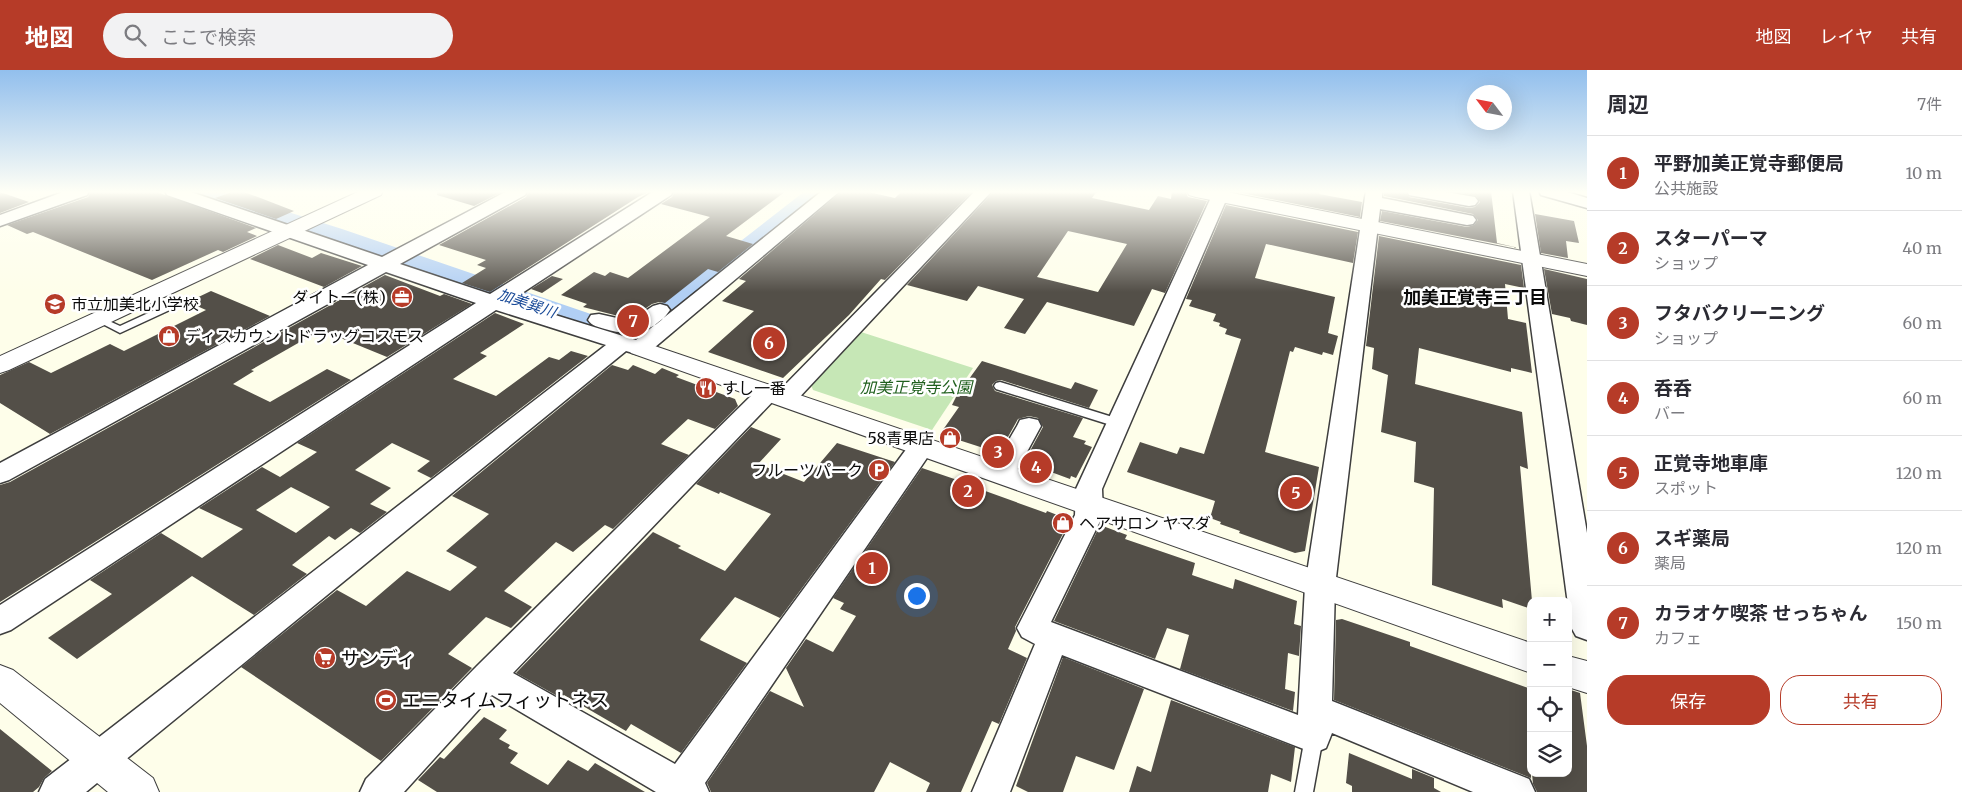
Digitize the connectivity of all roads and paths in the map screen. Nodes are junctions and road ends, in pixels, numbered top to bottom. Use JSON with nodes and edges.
{"nodes":[{"id":1,"x":288,"y":225,"type":"edge"},
{"id":2,"x":301,"y":225,"type":"edge"},
{"id":3,"x":457,"y":225,"type":"edge"},
{"id":4,"x":613,"y":225,"type":"edge"},
{"id":5,"x":782,"y":225,"type":"edge"},
{"id":6,"x":950,"y":225,"type":"edge"},
{"id":7,"x":1207,"y":225,"type":"edge"},
{"id":8,"x":1363,"y":225,"type":"edge"},
{"id":9,"x":1527,"y":225,"type":"edge"},
{"id":10,"x":1369,"y":226,"type":"junction"},
{"id":11,"x":296,"y":227,"type":"junction"},
{"id":12,"x":1532,"y":258,"type":"junction"},
{"id":13,"x":392,"y":260,"type":"junction"},
{"id":14,"x":1587,"y":270,"type":"edge"},
{"id":15,"x":503,"y":295,"type":"junction"},
{"id":16,"x":660,"y":310,"type":"dead end"},
{"id":17,"x":616,"y":337,"type":"junction"},
{"id":18,"x":0,"y":365,"type":"edge"},
{"id":19,"x":1000,"y":386,"type":"dead end"},
{"id":20,"x":777,"y":394,"type":"junction"},
{"id":21,"x":1118,"y":423,"type":"junction"},
{"id":22,"x":1029,"y":426,"type":"dead end"},
{"id":23,"x":922,"y":446,"type":"junction"},
{"id":24,"x":0,"y":474,"type":"edge"},
{"id":25,"x":1002,"y":474,"type":"junction"},
{"id":26,"x":1087,"y":504,"type":"junction"},
{"id":27,"x":1320,"y":586,"type":"junction"},
{"id":28,"x":0,"y":621,"type":"edge"},
{"id":29,"x":1587,"y":627,"type":"edge"},
{"id":30,"x":1053,"y":638,"type":"junction"},
{"id":31,"x":1527,"y":657,"type":"edge"},
{"id":32,"x":1572,"y":672,"type":"edge"},
{"id":33,"x":489,"y":676,"type":"junction"},
{"id":34,"x":1587,"y":677,"type":"edge"},
{"id":35,"x":0,"y":681,"type":"edge"},
{"id":36,"x":1314,"y":724,"type":"junction"},
{"id":37,"x":98,"y":760,"type":"junction"},
{"id":38,"x":682,"y":790,"type":"edge"},
{"id":39,"x":58,"y":792,"type":"edge"},
{"id":40,"x":139,"y":792,"type":"edge"},
{"id":41,"x":379,"y":792,"type":"edge"},
{"id":42,"x":991,"y":792,"type":"edge"},
{"id":43,"x":1304,"y":792,"type":"edge"},
{"id":44,"x":1516,"y":792,"type":"edge"}],
"edges":[{"from":1,"to":11,"type":"street"},
{"from":2,"to":11,"type":"street"},
{"from":3,"to":13,"type":"street"},
{"from":4,"to":15,"type":"street"},
{"from":5,"to":17,"type":"street"},
{"from":6,"to":20,"type":"street"},
{"from":7,"to":21,"type":"street"},
{"from":8,"to":10,"type":"street"},
{"from":9,"to":12,"type":"street"},
{"from":10,"to":12,"type":"street"},
{"from":10,"to":27,"type":"street"},
{"from":11,"to":13,"type":"street"},
{"from":11,"to":18,"type":"street"},
{"from":12,"to":14,"type":"street"},
{"from":12,"to":29,"type":"street"},
{"from":13,"to":15,"type":"street"},
{"from":13,"to":24,"type":"street"},
{"from":15,"to":17,"type":"street"},
{"from":15,"to":28,"type":"street"},
{"from":16,"to":17,"type":"street"},
{"from":17,"to":20,"type":"street"},
{"from":17,"to":37,"type":"street"},
{"from":19,"to":21,"type":"lane"},
{"from":20,"to":23,"type":"street"},
{"from":20,"to":33,"type":"street"},
{"from":21,"to":26,"type":"street"},
{"from":22,"to":25,"type":"street"},
{"from":23,"to":25,"type":"street"},
{"from":23,"to":38,"type":"street"},
{"from":25,"to":26,"type":"street"},
{"from":26,"to":27,"type":"street"},
{"from":26,"to":30,"type":"street"},
{"from":27,"to":31,"type":"street"},
{"from":27,"to":36,"type":"street"},
{"from":30,"to":36,"type":"street"},
{"from":30,"to":42,"type":"street"},
{"from":32,"to":34,"type":"street"},
{"from":33,"to":38,"type":"street"},
{"from":33,"to":41,"type":"street"},
{"from":35,"to":37,"type":"street"},
{"from":36,"to":43,"type":"lane"},
{"from":36,"to":44,"type":"street"},
{"from":37,"to":39,"type":"street"},
{"from":37,"to":40,"type":"street"}]}
